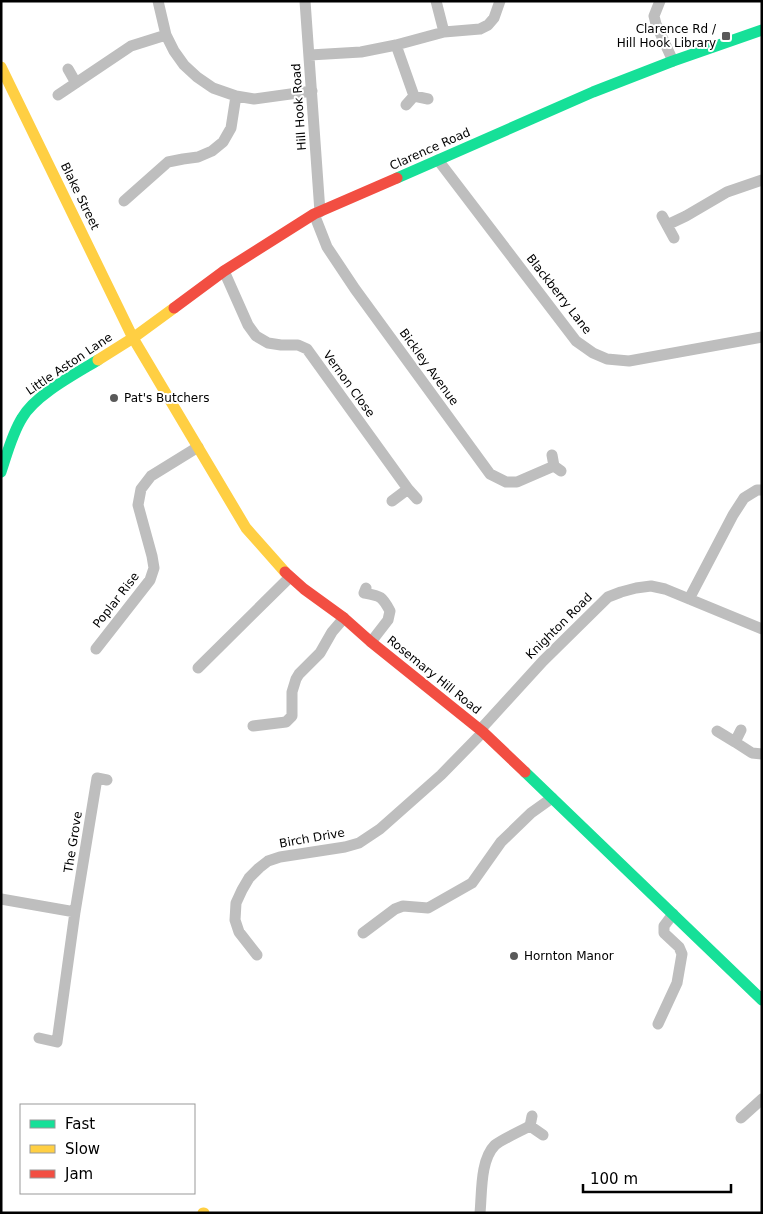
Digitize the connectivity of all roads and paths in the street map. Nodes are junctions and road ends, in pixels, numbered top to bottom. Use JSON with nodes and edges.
{"nodes":[{"id":1,"x":158,"y":1,"type":"edge"},
{"id":2,"x":305,"y":1,"type":"edge"},
{"id":3,"x":436,"y":1,"type":"edge"},
{"id":4,"x":500,"y":1,"type":"edge"},
{"id":5,"x":660,"y":1,"type":"edge"},
{"id":6,"x":762,"y":30,"type":"edge"},
{"id":7,"x":444,"y":32,"type":"junction"},
{"id":8,"x":166,"y":35,"type":"junction"},
{"id":9,"x":396,"y":44,"type":"junction"},
{"id":10,"x":310,"y":55,"type":"junction"},
{"id":11,"x":673,"y":61,"type":"junction"},
{"id":12,"x":1,"y":67,"type":"edge"},
{"id":13,"x":68,"y":69,"type":"dead end"},
{"id":14,"x":76,"y":83,"type":"junction"},
{"id":15,"x":312,"y":91,"type":"junction"},
{"id":16,"x":58,"y":94,"type":"dead end"},
{"id":17,"x":236,"y":96,"type":"junction"},
{"id":18,"x":428,"y":99,"type":"dead end"},
{"id":19,"x":438,"y":160,"type":"junction"},
{"id":20,"x":762,"y":180,"type":"edge"},
{"id":21,"x":124,"y":201,"type":"dead end"},
{"id":22,"x":317,"y":213,"type":"junction"},
{"id":23,"x":674,"y":238,"type":"dead end"},
{"id":24,"x":224,"y":270,"type":"junction"},
{"id":25,"x":762,"y":337,"type":"edge"},
{"id":26,"x":133,"y":338,"type":"junction"},
{"id":27,"x":198,"y":447,"type":"junction"},
{"id":28,"x":555,"y":464,"type":"dead end"},
{"id":29,"x":1,"y":472,"type":"edge"},
{"id":30,"x":408,"y":489,"type":"junction"},
{"id":31,"x":762,"y":490,"type":"edge"},
{"id":32,"x":417,"y":499,"type":"dead end"},
{"id":33,"x":392,"y":502,"type":"dead end"},
{"id":34,"x":290,"y":577,"type":"junction"},
{"id":35,"x":366,"y":588,"type":"dead end"},
{"id":36,"x":689,"y":599,"type":"junction"},
{"id":37,"x":344,"y":618,"type":"junction"},
{"id":38,"x":762,"y":629,"type":"edge"},
{"id":39,"x":372,"y":642,"type":"junction"},
{"id":40,"x":96,"y":649,"type":"dead end"},
{"id":41,"x":198,"y":668,"type":"dead end"},
{"id":42,"x":253,"y":726,"type":"dead end"},
{"id":43,"x":741,"y":730,"type":"dead end"},
{"id":44,"x":481,"y":731,"type":"junction"},
{"id":45,"x":717,"y":731,"type":"dead end"},
{"id":46,"x":734,"y":742,"type":"junction"},
{"id":47,"x":762,"y":754,"type":"edge"},
{"id":48,"x":98,"y":778,"type":"dead end"},
{"id":49,"x":552,"y":798,"type":"junction"},
{"id":50,"x":1,"y":899,"type":"edge"},
{"id":51,"x":75,"y":912,"type":"junction"},
{"id":52,"x":673,"y":914,"type":"junction"},
{"id":53,"x":363,"y":933,"type":"dead end"},
{"id":54,"x":256,"y":949,"type":"dead end"},
{"id":55,"x":762,"y":1000,"type":"edge"},
{"id":56,"x":658,"y":1024,"type":"dead end"},
{"id":57,"x":39,"y":1038,"type":"dead end"},
{"id":58,"x":762,"y":1098,"type":"edge"},
{"id":59,"x":741,"y":1118,"type":"dead end"},
{"id":60,"x":543,"y":1135,"type":"dead end"},
{"id":61,"x":480,"y":1213,"type":"edge"}],
"edges":[{"from":1,"to":8,"type":"street"},
{"from":2,"to":10,"type":"street","name":"Hill Hook Road"},
{"from":3,"to":7,"type":"street"},
{"from":4,"to":7,"type":"street"},
{"from":5,"to":11,"type":"street"},
{"from":6,"to":11,"type":"main road","name":"Clarence Road"},
{"from":7,"to":9,"type":"street"},
{"from":8,"to":14,"type":"street"},
{"from":8,"to":17,"type":"street"},
{"from":9,"to":10,"type":"street"},
{"from":9,"to":18,"type":"street"},
{"from":10,"to":15,"type":"street","name":"Hill Hook Road"},
{"from":11,"to":19,"type":"main road","name":"Clarence Road"},
{"from":12,"to":26,"type":"main road","name":"Blake Street"},
{"from":13,"to":14,"type":"street"},
{"from":14,"to":16,"type":"street"},
{"from":15,"to":17,"type":"street"},
{"from":15,"to":22,"type":"street","name":"Hill Hook Road"},
{"from":17,"to":21,"type":"street"},
{"from":19,"to":22,"type":"main road","name":"Clarence Road"},
{"from":19,"to":25,"type":"street","name":"Blackberry Lane"},
{"from":20,"to":23,"type":"street"},
{"from":22,"to":24,"type":"main road","name":"Clarence Road"},
{"from":22,"to":28,"type":"street","name":"Bickley Avenue"},
{"from":24,"to":26,"type":"main road","name":"Clarence Road"},
{"from":24,"to":30,"type":"street","name":"Vernon Close"},
{"from":26,"to":27,"type":"main road","name":"Rosemary Hill Road"},
{"from":26,"to":29,"type":"main road","name":"Little Aston Lane"},
{"from":27,"to":34,"type":"main road","name":"Rosemary Hill Road"},
{"from":27,"to":40,"type":"street","name":"Poplar Rise"},
{"from":30,"to":32,"type":"street","name":"Vernon Close"},
{"from":30,"to":33,"type":"street"},
{"from":31,"to":36,"type":"street"},
{"from":34,"to":37,"type":"main road","name":"Rosemary Hill Road"},
{"from":34,"to":41,"type":"street"},
{"from":35,"to":39,"type":"street"},
{"from":36,"to":38,"type":"street","name":"Knighton Road"},
{"from":36,"to":44,"type":"street","name":"Knighton Road"},
{"from":37,"to":39,"type":"main road","name":"Rosemary Hill Road"},
{"from":37,"to":42,"type":"street"},
{"from":39,"to":44,"type":"main road","name":"Rosemary Hill Road"},
{"from":43,"to":46,"type":"street"},
{"from":44,"to":49,"type":"main road","name":"Rosemary Hill Road"},
{"from":44,"to":54,"type":"street","name":"Birch Drive"},
{"from":45,"to":46,"type":"street"},
{"from":46,"to":47,"type":"street"},
{"from":48,"to":51,"type":"street","name":"The Grove"},
{"from":49,"to":52,"type":"main road","name":"Rosemary Hill Road"},
{"from":49,"to":53,"type":"street"},
{"from":50,"to":51,"type":"street"},
{"from":51,"to":57,"type":"street","name":"The Grove"},
{"from":52,"to":55,"type":"main road","name":"Rosemary Hill Road"},
{"from":52,"to":56,"type":"street"},
{"from":58,"to":59,"type":"street"},
{"from":60,"to":61,"type":"street"}]}
